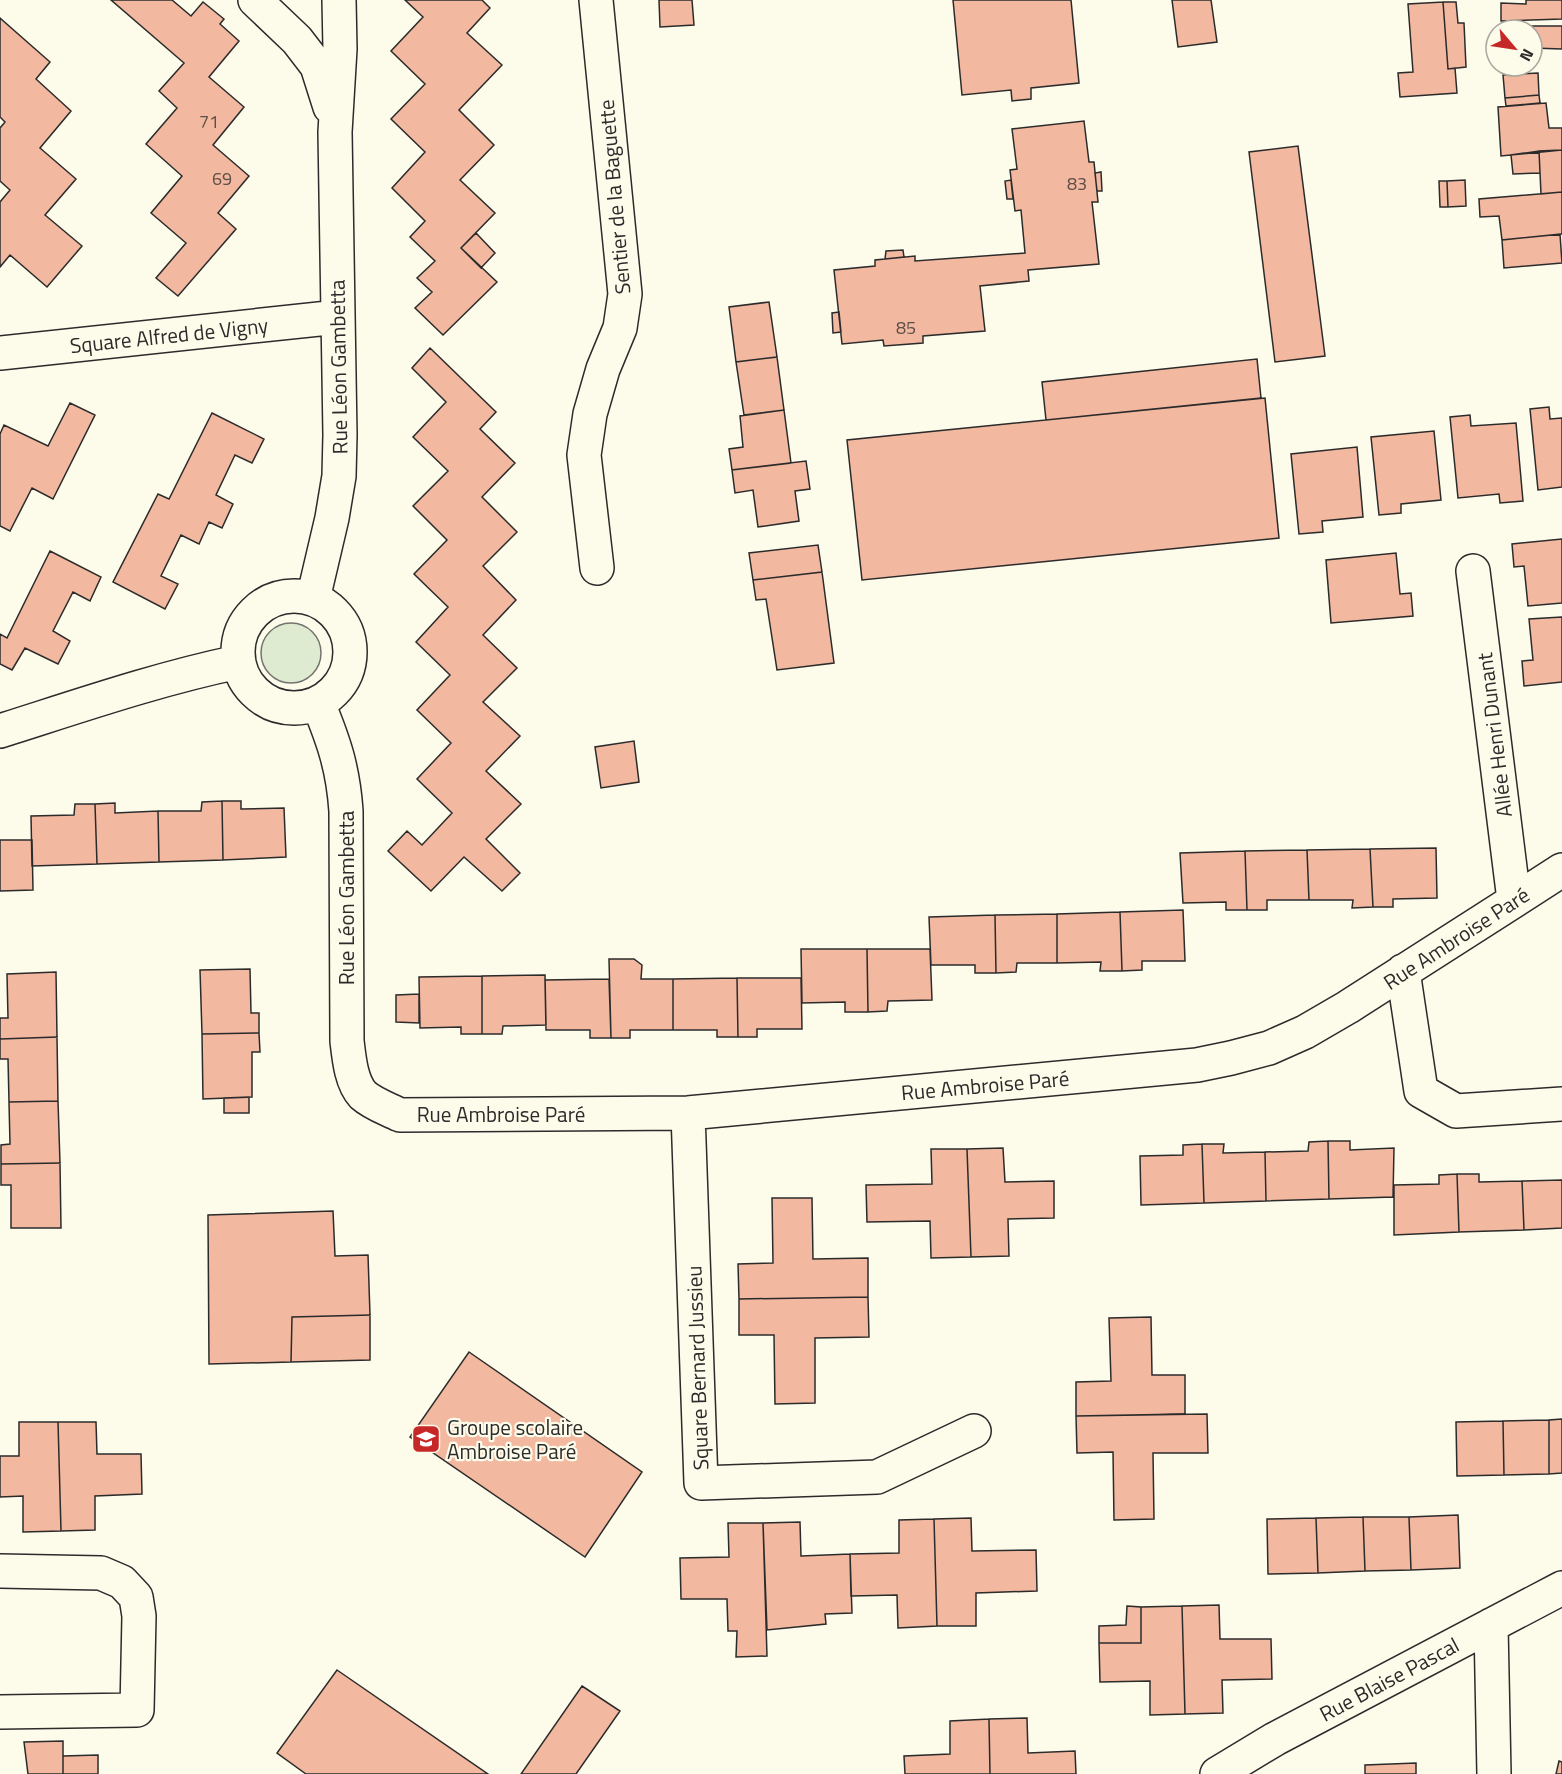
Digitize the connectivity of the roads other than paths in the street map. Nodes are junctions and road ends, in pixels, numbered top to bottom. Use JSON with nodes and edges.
{"nodes":[{"id":1,"x":255,"y":0,"type":"edge"},
{"id":2,"x":339,"y":0,"type":"edge"},
{"id":3,"x":596,"y":0,"type":"edge"},
{"id":4,"x":335,"y":132,"type":"junction"},
{"id":5,"x":338,"y":317,"type":"junction"},
{"id":6,"x":0,"y":352,"type":"edge"},
{"id":7,"x":597,"y":568,"type":"dead end"},
{"id":8,"x":1473,"y":571,"type":"dead end"},
{"id":9,"x":313,"y":599,"type":"junction"},
{"id":10,"x":238,"y":662,"type":"junction"},
{"id":11,"x":318,"y":703,"type":"junction"},
{"id":12,"x":0,"y":730,"type":"edge"},
{"id":13,"x":1562,"y":870,"type":"edge"},
{"id":14,"x":1514,"y":900,"type":"junction"},
{"id":15,"x":1403,"y":972,"type":"junction"},
{"id":16,"x":362,"y":1094,"type":"joint"},
{"id":17,"x":1562,"y":1104,"type":"edge"},
{"id":18,"x":688,"y":1113,"type":"junction"},
{"id":19,"x":974,"y":1431,"type":"dead end"},
{"id":20,"x":0,"y":1571,"type":"edge"},
{"id":21,"x":1562,"y":1588,"type":"edge"},
{"id":22,"x":1491,"y":1624,"type":"junction"},
{"id":23,"x":0,"y":1712,"type":"edge"},
{"id":24,"x":1217,"y":1774,"type":"edge"},
{"id":25,"x":1494,"y":1774,"type":"edge"}],
"edges":[{"from":1,"to":4,"type":"street","name":"Rue Léon Gambetta"},
{"from":2,"to":4,"type":"street","name":"Rue Léon Gambetta"},
{"from":3,"to":7,"type":"street","name":"Sentier de la Baguette"},
{"from":4,"to":5,"type":"street","name":"Rue Léon Gambetta"},
{"from":5,"to":6,"type":"street","name":"Square Alfred de Vigny"},
{"from":5,"to":9,"type":"street","name":"Rue Léon Gambetta"},
{"from":8,"to":14,"type":"street","name":"Allée Henri Dunant"},
{"from":9,"to":10,"type":"street"},
{"from":9,"to":11,"type":"street"},
{"from":10,"to":11,"type":"street"},
{"from":10,"to":12,"type":"street"},
{"from":11,"to":16,"type":"street","name":"Rue Léon Gambetta"},
{"from":13,"to":14,"type":"street","name":"Rue Ambroise Paré"},
{"from":14,"to":15,"type":"street","name":"Rue Ambroise Paré"},
{"from":15,"to":17,"type":"street"},
{"from":15,"to":18,"type":"street","name":"Rue Ambroise Paré"},
{"from":16,"to":18,"type":"street","name":"Rue Ambroise Paré"},
{"from":18,"to":19,"type":"street","name":"Square Bernard Jussieu"},
{"from":20,"to":23,"type":"street"},
{"from":21,"to":22,"type":"street","name":"Rue Blaise Pascal"},
{"from":22,"to":24,"type":"street","name":"Rue Blaise Pascal"},
{"from":22,"to":25,"type":"street"}]}
